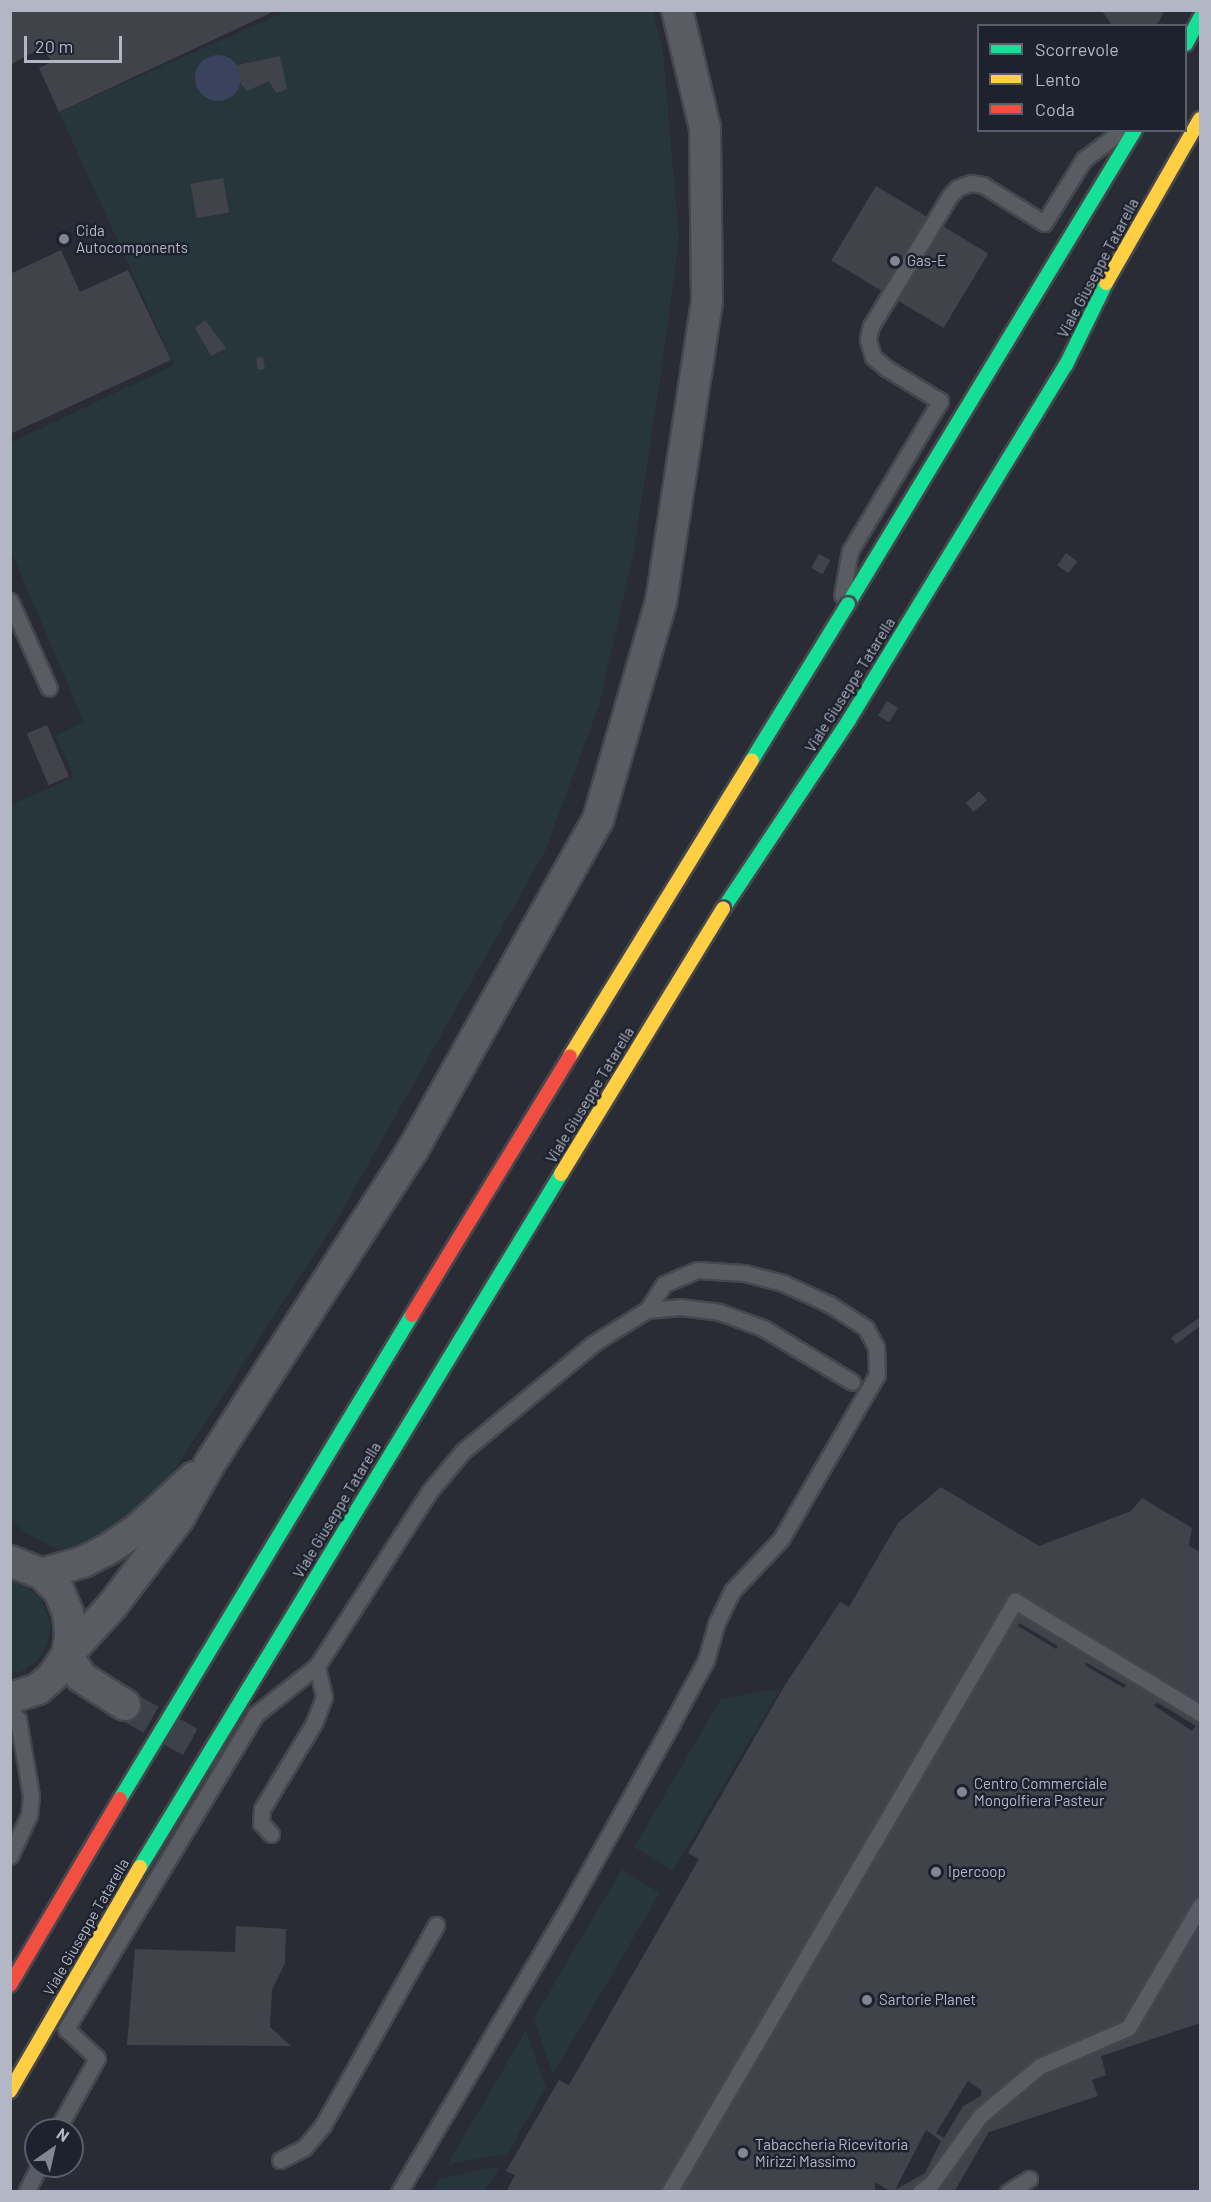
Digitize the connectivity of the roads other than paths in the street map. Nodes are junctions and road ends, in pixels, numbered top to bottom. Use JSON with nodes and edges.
{"nodes":[{"id":1,"x":677,"y":10,"type":"edge"},
{"id":2,"x":1200,"y":18,"type":"edge"},
{"id":3,"x":1187,"y":41,"type":"edge"},
{"id":4,"x":1200,"y":119,"type":"edge"},
{"id":5,"x":1120,"y":132,"type":"edge"},
{"id":6,"x":1134,"y":132,"type":"edge"},
{"id":7,"x":1195,"y":135,"type":"edge"},
{"id":8,"x":10,"y":602,"type":"edge"},
{"id":9,"x":837,"y":623,"type":"junction"},
{"id":10,"x":49,"y":688,"type":"dead end"},
{"id":11,"x":647,"y":1310,"type":"junction"},
{"id":12,"x":852,"y":1382,"type":"dead end"},
{"id":13,"x":210,"y":1463,"type":"junction"},
{"id":14,"x":21,"y":1562,"type":"edge"},
{"id":15,"x":67,"y":1654,"type":"junction"},
{"id":16,"x":317,"y":1666,"type":"junction"},
{"id":17,"x":10,"y":1698,"type":"edge"},
{"id":18,"x":124,"y":1705,"type":"tunnel mouth"},
{"id":19,"x":10,"y":1711,"type":"edge"},
{"id":20,"x":1200,"y":1713,"type":"edge"},
{"id":21,"x":271,"y":1834,"type":"dead end"},
{"id":22,"x":12,"y":1851,"type":"edge"},
{"id":23,"x":1200,"y":1906,"type":"edge"},
{"id":24,"x":436,"y":1925,"type":"dead end"},
{"id":25,"x":10,"y":1985,"type":"edge"},
{"id":26,"x":10,"y":2091,"type":"edge"},
{"id":27,"x":64,"y":2118,"type":"edge"},
{"id":28,"x":280,"y":2160,"type":"dead end"},
{"id":29,"x":33,"y":2178,"type":"edge"},
{"id":30,"x":1029,"y":2179,"type":"dead end"},
{"id":31,"x":26,"y":2192,"type":"edge"},
{"id":32,"x":399,"y":2192,"type":"edge"},
{"id":33,"x":669,"y":2192,"type":"edge"},
{"id":34,"x":920,"y":2192,"type":"edge"},
{"id":35,"x":1008,"y":2192,"type":"edge"}],
"edges":[{"from":1,"to":13,"type":"street"},
{"from":2,"to":3,"type":"main road"},
{"from":4,"to":7,"type":"main road","name":"Viale Giuseppe Tatarella"},
{"from":5,"to":9,"type":"lane"},
{"from":6,"to":9,"type":"main road","bridge":true},
{"from":7,"to":26,"type":"main road","name":"Viale Giuseppe Tatarella","bridge":true},
{"from":8,"to":10,"type":"lane"},
{"from":9,"to":25,"type":"main road","bridge":true},
{"from":11,"to":12,"type":"lane"},
{"from":11,"to":16,"type":"lane"},
{"from":11,"to":32,"type":"lane"},
{"from":13,"to":14,"type":"street"},
{"from":13,"to":15,"type":"street"},
{"from":14,"to":15,"type":"street"},
{"from":15,"to":17,"type":"street"},
{"from":15,"to":18,"type":"street"},
{"from":16,"to":21,"type":"lane"},
{"from":16,"to":27,"type":"lane"},
{"from":19,"to":22,"type":"lane"},
{"from":20,"to":33,"type":"lane"},
{"from":23,"to":34,"type":"lane"},
{"from":24,"to":28,"type":"lane"},
{"from":29,"to":31,"type":"lane"},
{"from":30,"to":35,"type":"lane"}]}
